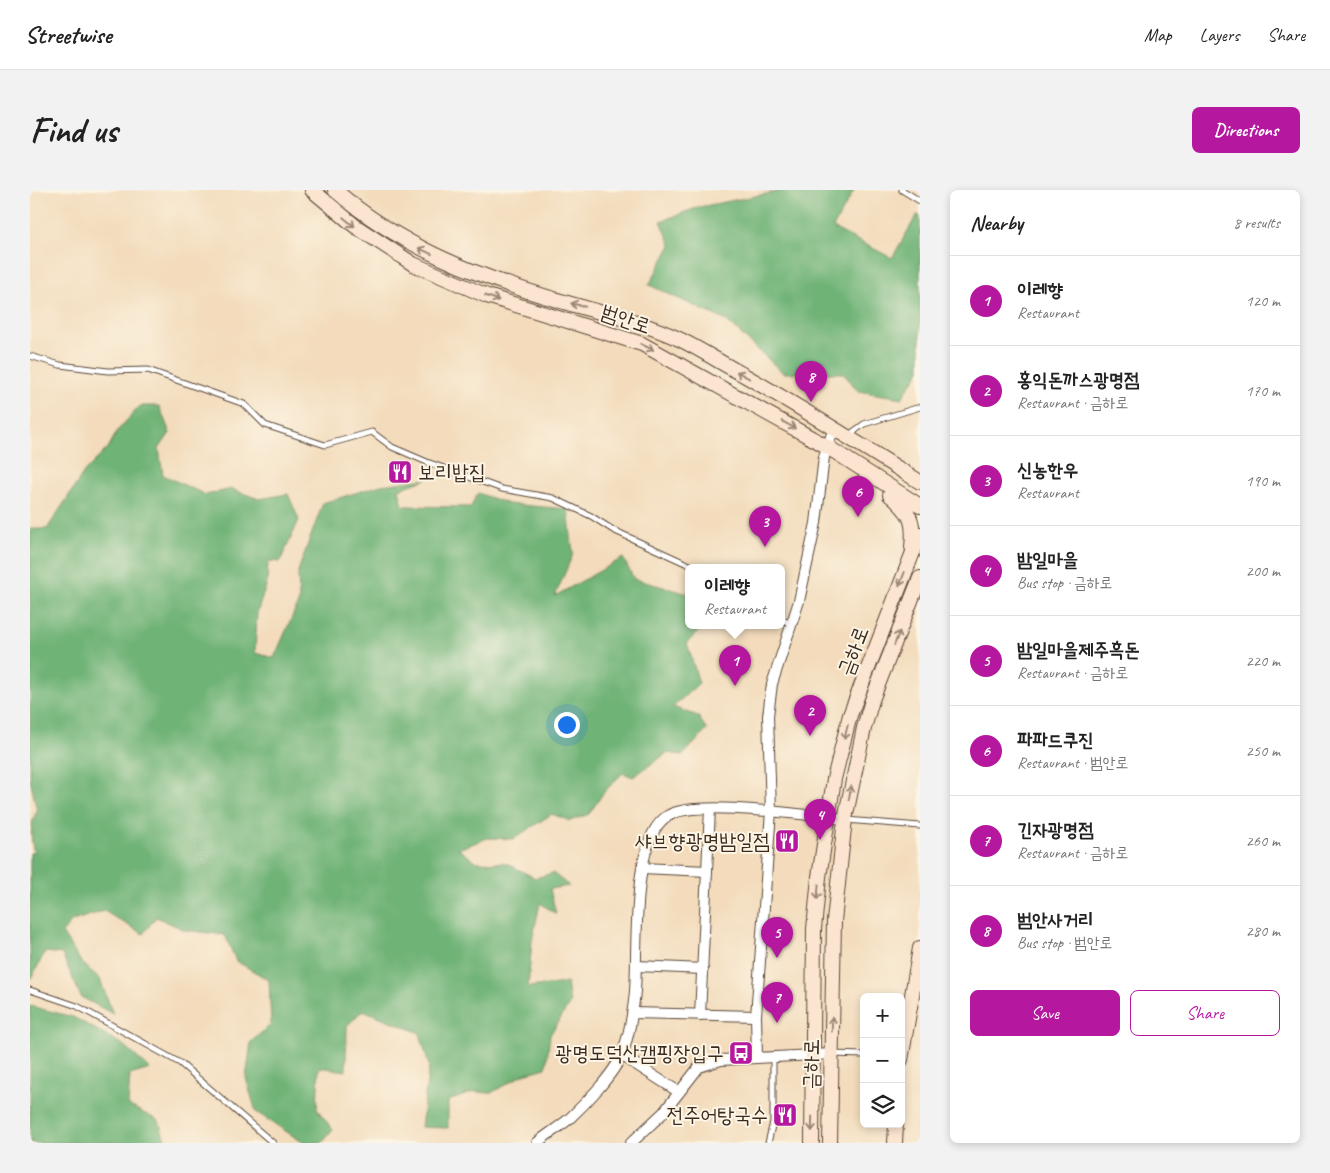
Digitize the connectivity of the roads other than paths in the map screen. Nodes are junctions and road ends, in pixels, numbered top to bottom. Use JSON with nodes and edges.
{"nodes":[{"id":1,"x":312,"y":190,"type":"edge"},
{"id":2,"x":335,"y":190,"type":"edge"},
{"id":3,"x":902,"y":190,"type":"edge"},
{"id":4,"x":920,"y":201,"type":"edge"},
{"id":5,"x":30,"y":356,"type":"edge"},
{"id":6,"x":920,"y":407,"type":"edge"},
{"id":7,"x":834,"y":428,"type":"junction"},
{"id":8,"x":848,"y":436,"type":"junction"},
{"id":9,"x":826,"y":446,"type":"junction"},
{"id":10,"x":890,"y":463,"type":"junction"},
{"id":11,"x":920,"y":468,"type":"edge"},
{"id":12,"x":872,"y":476,"type":"junction"},
{"id":13,"x":920,"y":482,"type":"edge"},
{"id":14,"x":920,"y":506,"type":"edge"},
{"id":15,"x":920,"y":534,"type":"edge"},
{"id":16,"x":912,"y":552,"type":"junction"},
{"id":17,"x":687,"y":564,"type":"edge"},
{"id":18,"x":919,"y":580,"type":"edge"},
{"id":19,"x":786,"y":622,"type":"edge"},
{"id":20,"x":784,"y":629,"type":"edge"},
{"id":21,"x":710,"y":809,"type":"junction"},
{"id":22,"x":771,"y":811,"type":"junction"},
{"id":23,"x":827,"y":818,"type":"junction"},
{"id":24,"x":845,"y":820,"type":"junction"},
{"id":25,"x":920,"y":826,"type":"edge"},
{"id":26,"x":642,"y":868,"type":"junction"},
{"id":27,"x":707,"y":871,"type":"junction"},
{"id":28,"x":920,"y":948,"type":"edge"},
{"id":29,"x":637,"y":966,"type":"junction"},
{"id":30,"x":703,"y":969,"type":"junction"},
{"id":31,"x":30,"y":990,"type":"edge"},
{"id":32,"x":632,"y":1013,"type":"junction"},
{"id":33,"x":700,"y":1015,"type":"junction"},
{"id":34,"x":756,"y":1016,"type":"junction"},
{"id":35,"x":904,"y":1038,"type":"edge"},
{"id":36,"x":813,"y":1054,"type":"junction"},
{"id":37,"x":832,"y":1054,"type":"junction"},
{"id":38,"x":621,"y":1055,"type":"junction"},
{"id":39,"x":773,"y":1056,"type":"junction"},
{"id":40,"x":860,"y":1056,"type":"edge"},
{"id":41,"x":757,"y":1058,"type":"junction"},
{"id":42,"x":679,"y":1092,"type":"junction"},
{"id":43,"x":896,"y":1128,"type":"edge"},
{"id":44,"x":273,"y":1143,"type":"edge"},
{"id":45,"x":536,"y":1143,"type":"edge"},
{"id":46,"x":630,"y":1143,"type":"edge"},
{"id":47,"x":768,"y":1143,"type":"edge"},
{"id":48,"x":812,"y":1143,"type":"edge"},
{"id":49,"x":830,"y":1143,"type":"edge"},
{"id":50,"x":895,"y":1143,"type":"edge"}],
"edges":[{"from":1,"to":9,"type":"main road","name":"범안로","one_way":true},
{"from":7,"to":2,"type":"main road","name":"범안로","one_way":true},
{"from":3,"to":4,"type":"lane"},
{"from":5,"to":17,"type":"lane"},
{"from":6,"to":8,"type":"lane"},
{"from":7,"to":8,"type":"main road","name":"범안로"},
{"from":7,"to":9,"type":"street"},
{"from":8,"to":10,"type":"main road","name":"범안로"},
{"from":9,"to":12,"type":"main road","name":"범안로"},
{"from":9,"to":19,"type":"street"},
{"from":10,"to":11,"type":"main road"},
{"from":10,"to":13,"type":"main road","name":"범안로"},
{"from":12,"to":14,"type":"main road","name":"범안로"},
{"from":12,"to":16,"type":"main road"},
{"from":15,"to":16,"type":"main road","name":"금하로"},
{"from":16,"to":23,"type":"main road","name":"금하로","one_way":true},
{"from":24,"to":18,"type":"main road","name":"금하로","one_way":true},
{"from":20,"to":22,"type":"street"},
{"from":21,"to":22,"type":"street"},
{"from":21,"to":26,"type":"street"},
{"from":21,"to":27,"type":"street"},
{"from":22,"to":23,"type":"street"},
{"from":22,"to":34,"type":"street"},
{"from":23,"to":24,"type":"street"},
{"from":23,"to":36,"type":"main road","name":"금하로","one_way":true},
{"from":24,"to":25,"type":"lane"},
{"from":37,"to":24,"type":"main road","name":"금하로","one_way":true},
{"from":26,"to":27,"type":"street"},
{"from":26,"to":29,"type":"street"},
{"from":27,"to":30,"type":"street"},
{"from":28,"to":35,"type":"main road"},
{"from":29,"to":30,"type":"street"},
{"from":29,"to":32,"type":"street"},
{"from":30,"to":33,"type":"street"},
{"from":31,"to":44,"type":"lane"},
{"from":32,"to":33,"type":"street"},
{"from":32,"to":38,"type":"street"},
{"from":33,"to":34,"type":"street"},
{"from":34,"to":41,"type":"street"},
{"from":36,"to":37,"type":"street"},
{"from":36,"to":39,"type":"street"},
{"from":36,"to":48,"type":"main road","name":"금하로","one_way":true},
{"from":37,"to":40,"type":"lane"},
{"from":37,"to":49,"type":"main road","name":"금하로"},
{"from":38,"to":42,"type":"street"},
{"from":38,"to":45,"type":"street"},
{"from":39,"to":41,"type":"street"},
{"from":39,"to":47,"type":"lane"},
{"from":41,"to":42,"type":"street"},
{"from":42,"to":46,"type":"street"},
{"from":43,"to":50,"type":"main road"}]}
